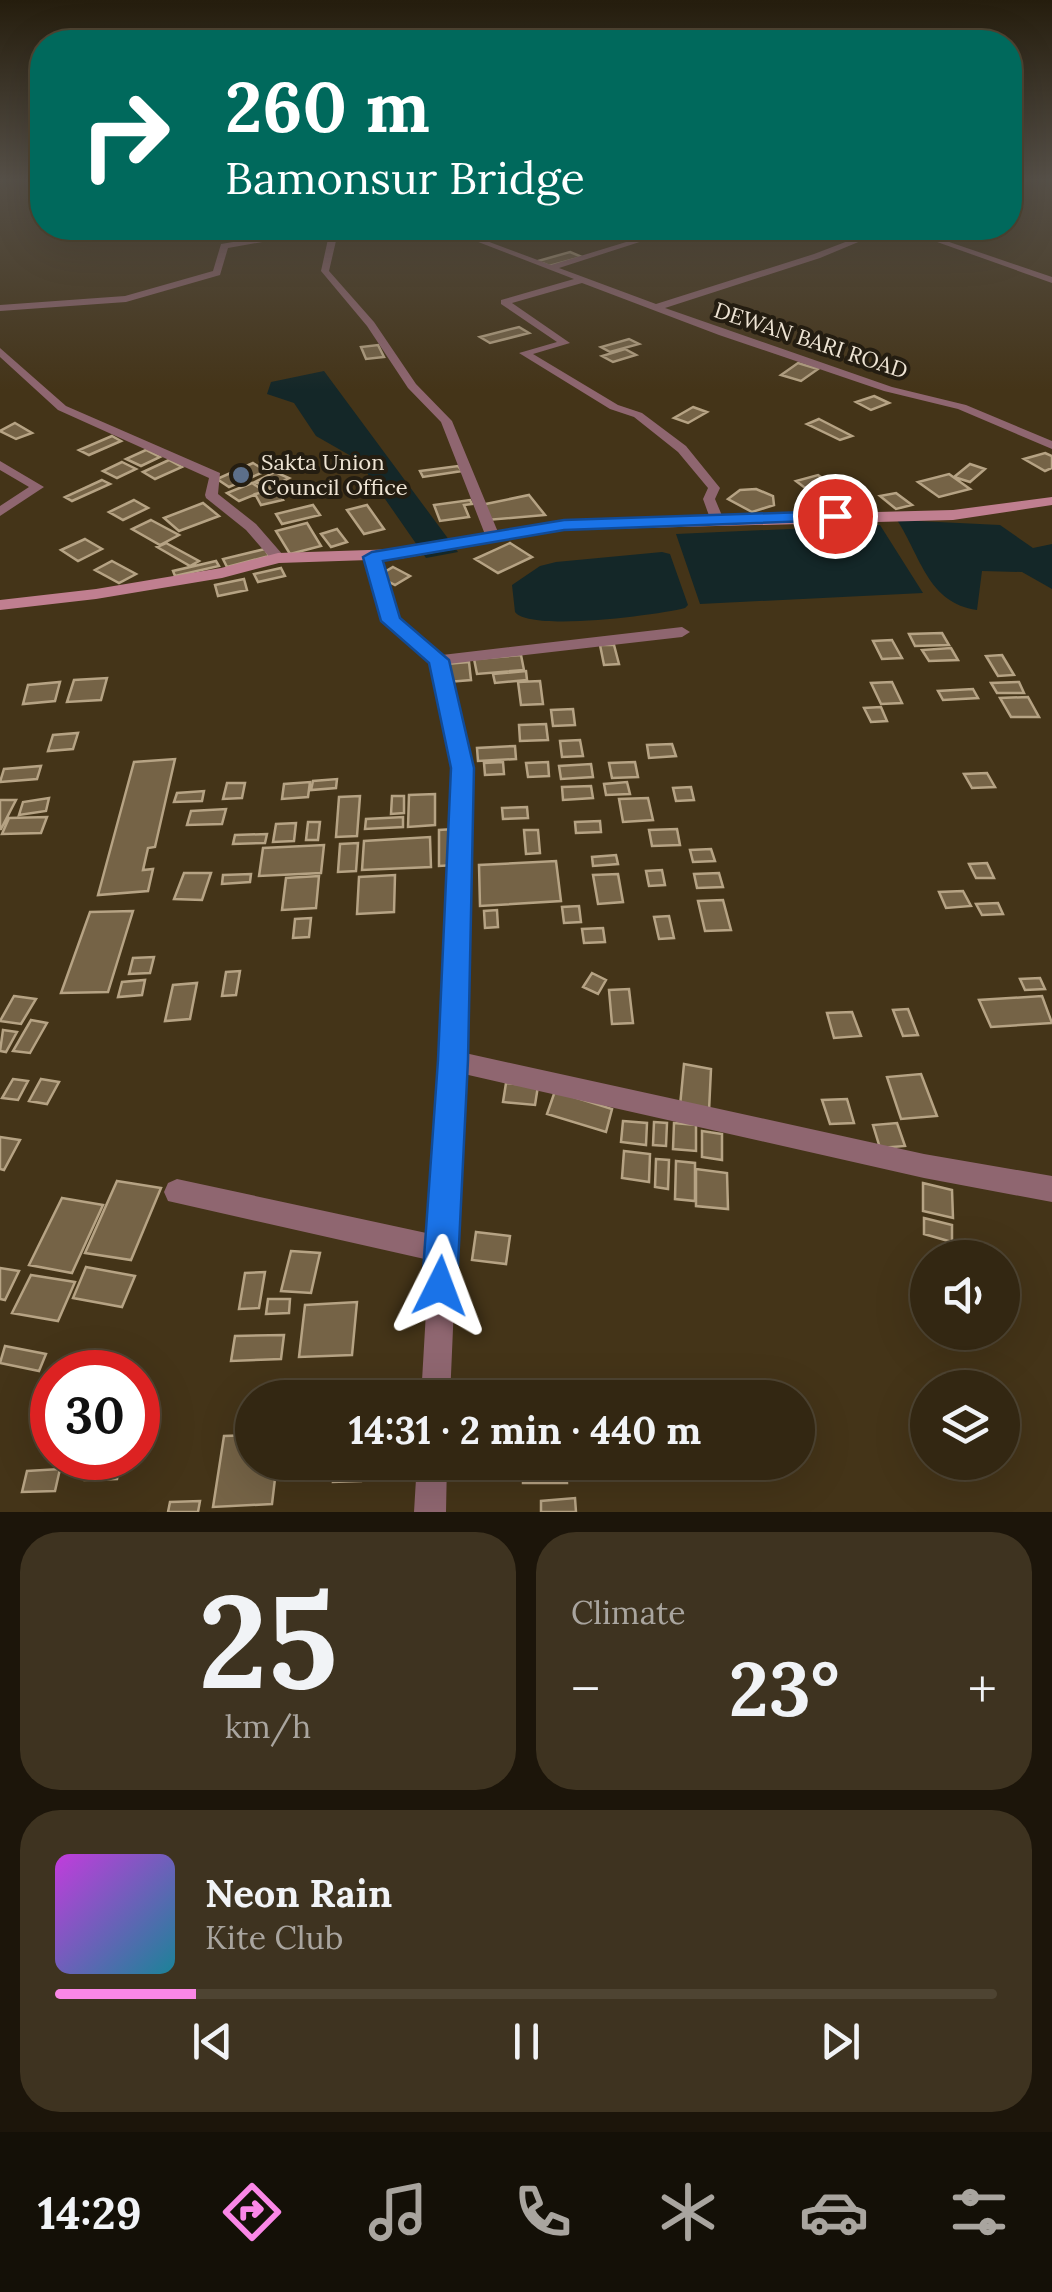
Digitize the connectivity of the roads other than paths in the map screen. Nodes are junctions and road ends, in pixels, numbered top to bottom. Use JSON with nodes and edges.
{"nodes":[{"id":1,"x":223,"y":249,"type":"edge"},
{"id":2,"x":329,"y":249,"type":"edge"},
{"id":3,"x":501,"y":249,"type":"edge"},
{"id":4,"x":612,"y":249,"type":"edge"},
{"id":5,"x":837,"y":249,"type":"edge"},
{"id":6,"x":961,"y":249,"type":"edge"},
{"id":7,"x":548,"y":268,"type":"junction"},
{"id":8,"x":586,"y":279,"type":"junction"},
{"id":9,"x":1052,"y":280,"type":"edge"},
{"id":10,"x":0,"y":308,"type":"edge"},
{"id":11,"x":654,"y":308,"type":"junction"},
{"id":12,"x":0,"y":351,"type":"edge"},
{"id":13,"x":1049,"y":440,"type":"edge"},
{"id":14,"x":0,"y":465,"type":"edge"},
{"id":15,"x":1052,"y":501,"type":"edge"},
{"id":16,"x":0,"y":512,"type":"edge"},
{"id":17,"x":716,"y":518,"type":"junction"},
{"id":18,"x":487,"y":538,"type":"junction"},
{"id":19,"x":372,"y":557,"type":"junction"},
{"id":20,"x":278,"y":558,"type":"junction"},
{"id":21,"x":0,"y":605,"type":"edge"},
{"id":22,"x":682,"y":632,"type":"dead end"},
{"id":23,"x":439,"y":660,"type":"junction"},
{"id":24,"x":453,"y":1060,"type":"junction"},
{"id":25,"x":1052,"y":1188,"type":"edge"},
{"id":26,"x":177,"y":1192,"type":"dead end"},
{"id":27,"x":442,"y":1249,"type":"junction"},
{"id":28,"x":436,"y":1380,"type":"edge"},
{"id":29,"x":431,"y":1480,"type":"edge"},
{"id":30,"x":430,"y":1512,"type":"edge"}],
"edges":[{"from":1,"to":10,"type":"street"},
{"from":2,"to":18,"type":"street"},
{"from":3,"to":7,"type":"street","name":"DEWAN BARI ROAD"},
{"from":4,"to":7,"type":"street"},
{"from":5,"to":11,"type":"street"},
{"from":6,"to":9,"type":"street"},
{"from":7,"to":8,"type":"street","name":"DEWAN BARI ROAD"},
{"from":8,"to":11,"type":"street","name":"DEWAN BARI ROAD"},
{"from":8,"to":17,"type":"street"},
{"from":11,"to":13,"type":"street","name":"DEWAN BARI ROAD"},
{"from":12,"to":20,"type":"street"},
{"from":14,"to":16,"type":"street"},
{"from":15,"to":17,"type":"main road"},
{"from":17,"to":18,"type":"main road"},
{"from":18,"to":19,"type":"main road"},
{"from":19,"to":20,"type":"main road"},
{"from":19,"to":23,"type":"street"},
{"from":20,"to":21,"type":"main road"},
{"from":22,"to":23,"type":"street"},
{"from":23,"to":24,"type":"street"},
{"from":24,"to":25,"type":"street"},
{"from":24,"to":27,"type":"street"},
{"from":26,"to":27,"type":"street"},
{"from":27,"to":28,"type":"street"},
{"from":29,"to":30,"type":"street"}]}
